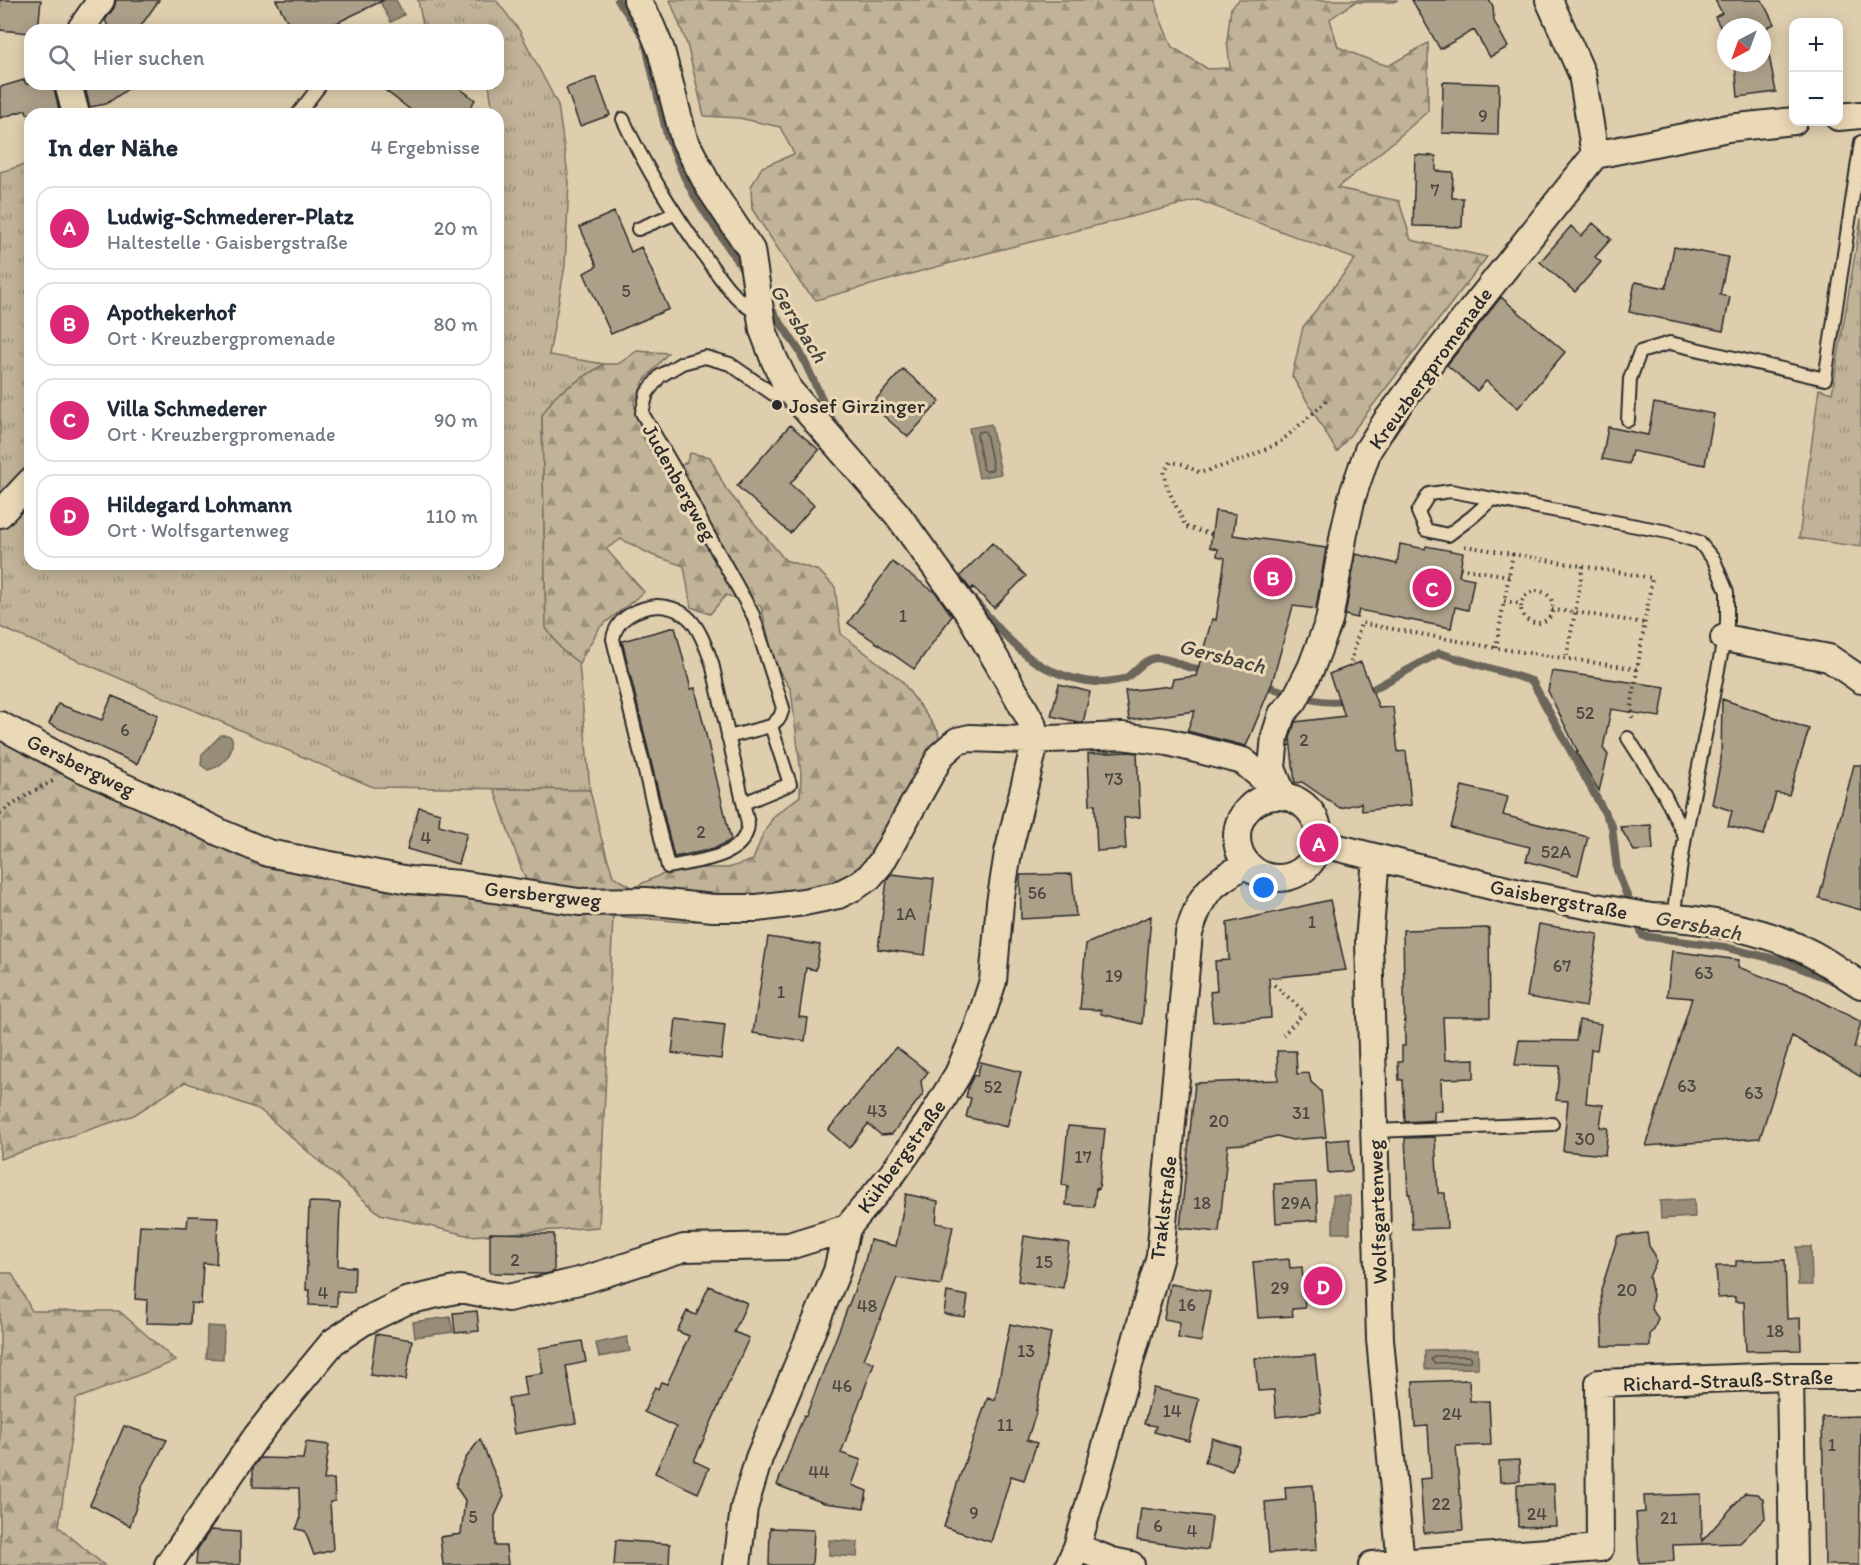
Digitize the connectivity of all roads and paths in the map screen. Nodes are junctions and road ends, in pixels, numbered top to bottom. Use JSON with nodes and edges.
{"nodes":[{"id":1,"x":101,"y":0,"type":"edge"},
{"id":2,"x":637,"y":0,"type":"edge"},
{"id":3,"x":1549,"y":0,"type":"edge"},
{"id":4,"x":84,"y":24,"type":"edge"},
{"id":5,"x":70,"y":90,"type":"edge"},
{"id":6,"x":316,"y":90,"type":"edge"},
{"id":7,"x":74,"y":108,"type":"edge"},
{"id":8,"x":303,"y":108,"type":"edge"},
{"id":9,"x":1861,"y":115,"type":"edge"},
{"id":10,"x":1843,"y":117,"type":"edge"},
{"id":11,"x":623,"y":120,"type":"dead end"},
{"id":12,"x":1789,"y":122,"type":"edge"},
{"id":13,"x":1861,"y":142,"type":"edge"},
{"id":14,"x":1595,"y":155,"type":"junction"},
{"id":15,"x":674,"y":214,"type":"junction"},
{"id":16,"x":638,"y":229,"type":"dead end"},
{"id":17,"x":760,"y":312,"type":"junction"},
{"id":18,"x":795,"y":399,"type":"junction"},
{"id":19,"x":1327,"y":401,"type":"dead end"},
{"id":20,"x":1628,"y":420,"type":"dead end"},
{"id":21,"x":24,"y":488,"type":"edge"},
{"id":22,"x":1491,"y":500,"type":"junction"},
{"id":23,"x":0,"y":514,"type":"edge"},
{"id":24,"x":1437,"y":532,"type":"junction"},
{"id":25,"x":1211,"y":534,"type":"dead end"},
{"id":26,"x":1513,"y":554,"type":"junction"},
{"id":27,"x":1583,"y":566,"type":"junction"},
{"id":28,"x":1460,"y":568,"type":"dead end"},
{"id":29,"x":1509,"y":576,"type":"junction"},
{"id":30,"x":1504,"y":601,"type":"junction"},
{"id":31,"x":1521,"y":604,"type":"junction"},
{"id":32,"x":1552,"y":610,"type":"junction"},
{"id":33,"x":1575,"y":612,"type":"junction"},
{"id":34,"x":1644,"y":623,"type":"junction"},
{"id":35,"x":1724,"y":638,"type":"junction"},
{"id":36,"x":1496,"y":648,"type":"junction"},
{"id":37,"x":1566,"y":659,"type":"junction"},
{"id":38,"x":1351,"y":662,"type":"dead end"},
{"id":39,"x":1637,"y":669,"type":"junction"},
{"id":40,"x":1861,"y":680,"type":"edge"},
{"id":41,"x":0,"y":726,"type":"edge"},
{"id":42,"x":771,"y":726,"type":"junction"},
{"id":43,"x":729,"y":737,"type":"junction"},
{"id":44,"x":1628,"y":738,"type":"joint"},
{"id":45,"x":1036,"y":739,"type":"junction"},
{"id":46,"x":81,"y":768,"type":"junction"},
{"id":47,"x":1276,"y":796,"type":"junction"},
{"id":48,"x":744,"y":803,"type":"junction"},
{"id":49,"x":0,"y":813,"type":"edge"},
{"id":50,"x":1685,"y":837,"type":"junction"},
{"id":51,"x":1319,"y":843,"type":"junction"},
{"id":52,"x":1376,"y":858,"type":"junction"},
{"id":53,"x":1245,"y":864,"type":"junction"},
{"id":54,"x":1662,"y":917,"type":"junction"},
{"id":55,"x":1274,"y":985,"type":"dead end"},
{"id":56,"x":1861,"y":985,"type":"edge"},
{"id":57,"x":1283,"y":1035,"type":"dead end"},
{"id":58,"x":1552,"y":1124,"type":"dead end"},
{"id":59,"x":1375,"y":1131,"type":"junction"},
{"id":60,"x":847,"y":1228,"type":"junction"},
{"id":61,"x":1790,"y":1376,"type":"junction"},
{"id":62,"x":1861,"y":1376,"type":"edge"},
{"id":63,"x":1073,"y":1556,"type":"edge"},
{"id":64,"x":1401,"y":1564,"type":"edge"},
{"id":65,"x":168,"y":1565,"type":"edge"},
{"id":66,"x":737,"y":1565,"type":"edge"},
{"id":67,"x":1131,"y":1565,"type":"edge"},
{"id":68,"x":1372,"y":1565,"type":"edge"},
{"id":69,"x":1793,"y":1565,"type":"edge"}],
"edges":[{"from":1,"to":4,"type":"street"},
{"from":2,"to":17,"type":"street","name":"Judenbergweg"},
{"from":3,"to":14,"type":"street"},
{"from":5,"to":7,"type":"street"},
{"from":6,"to":8,"type":"lane"},
{"from":9,"to":10,"type":"street"},
{"from":11,"to":15,"type":"lane"},
{"from":12,"to":14,"type":"street"},
{"from":13,"to":20,"type":"lane"},
{"from":14,"to":47,"type":"street","name":"Kreuzbergpromenade"},
{"from":15,"to":16,"type":"lane"},
{"from":15,"to":17,"type":"lane"},
{"from":17,"to":18,"type":"street","name":"Judenbergweg"},
{"from":18,"to":42,"type":"lane","name":"Judenbergweg"},
{"from":18,"to":45,"type":"street","name":"Judenbergweg"},
{"from":19,"to":25,"type":"path"},
{"from":21,"to":23,"type":"street"},
{"from":22,"to":24,"type":"lane"},
{"from":22,"to":24,"type":"lane"},
{"from":22,"to":35,"type":"lane"},
{"from":24,"to":26,"type":"path"},
{"from":26,"to":27,"type":"path"},
{"from":26,"to":29,"type":"path"},
{"from":27,"to":33,"type":"path"},
{"from":27,"to":34,"type":"path"},
{"from":28,"to":29,"type":"path"},
{"from":29,"to":30,"type":"path"},
{"from":30,"to":31,"type":"path"},
{"from":30,"to":36,"type":"path"},
{"from":31,"to":32,"type":"path"},
{"from":31,"to":32,"type":"path"},
{"from":32,"to":33,"type":"path"},
{"from":33,"to":34,"type":"path"},
{"from":33,"to":37,"type":"path"},
{"from":34,"to":39,"type":"path"},
{"from":35,"to":40,"type":"street"},
{"from":35,"to":50,"type":"lane"},
{"from":36,"to":37,"type":"path"},
{"from":36,"to":38,"type":"path"},
{"from":37,"to":39,"type":"path"},
{"from":39,"to":44,"type":"path"},
{"from":41,"to":46,"type":"street","name":"Gersbergweg"},
{"from":42,"to":43,"type":"lane"},
{"from":42,"to":48,"type":"lane"},
{"from":43,"to":48,"type":"lane"},
{"from":43,"to":48,"type":"lane"},
{"from":44,"to":50,"type":"lane"},
{"from":45,"to":46,"type":"street","name":"Gersbergweg"},
{"from":45,"to":47,"type":"street"},
{"from":45,"to":60,"type":"street","name":"Kühbergstraße"},
{"from":46,"to":49,"type":"path"},
{"from":47,"to":51,"type":"street"},
{"from":47,"to":53,"type":"street"},
{"from":50,"to":54,"type":"lane"},
{"from":51,"to":52,"type":"street","name":"Gaisbergstraße"},
{"from":51,"to":53,"type":"street"},
{"from":52,"to":54,"type":"street","name":"Gaisbergstraße"},
{"from":52,"to":59,"type":"street","name":"Wolfsgartenweg"},
{"from":53,"to":63,"type":"street","name":"Traklstraße"},
{"from":54,"to":56,"type":"street","name":"Gaisbergstraße"},
{"from":55,"to":57,"type":"path"},
{"from":58,"to":59,"type":"lane"},
{"from":59,"to":64,"type":"street","name":"Wolfsgartenweg"},
{"from":60,"to":65,"type":"street"},
{"from":60,"to":66,"type":"street","name":"Kühbergstraße"},
{"from":61,"to":62,"type":"street","name":"Richard-Strauß-Straße"},
{"from":61,"to":64,"type":"street","name":"Richard-Strauß-Straße"},
{"from":61,"to":69,"type":"street"},
{"from":63,"to":67,"type":"street"},
{"from":64,"to":68,"type":"street"}]}
